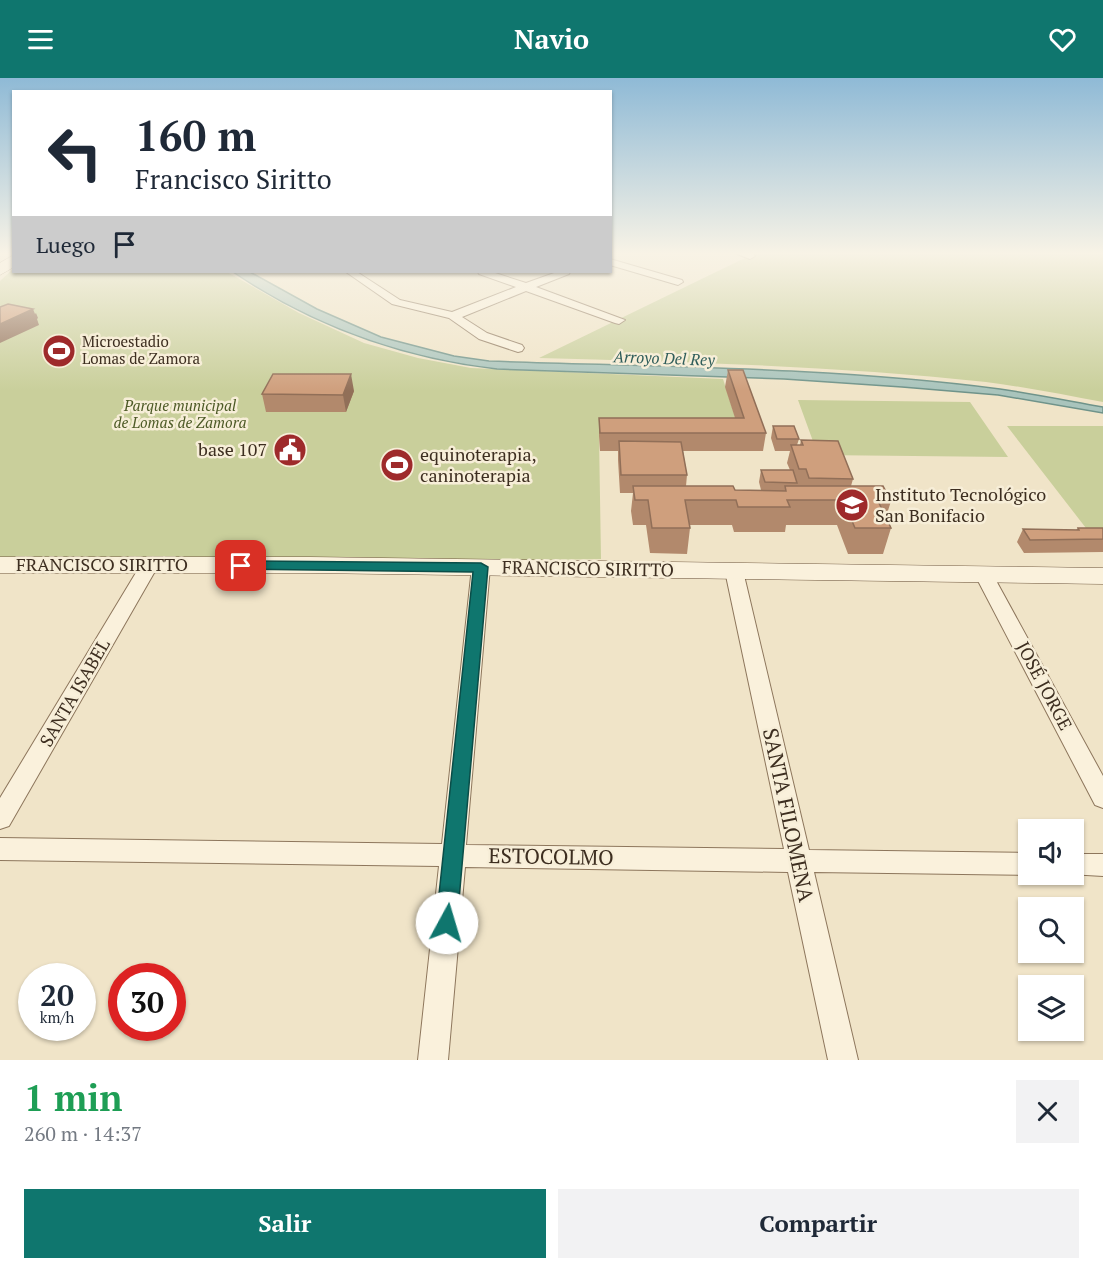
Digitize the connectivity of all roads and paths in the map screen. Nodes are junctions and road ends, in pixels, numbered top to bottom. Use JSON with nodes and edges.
{"nodes":[{"id":1,"x":393,"y":300,"type":"edge"},
{"id":2,"x":494,"y":300,"type":"edge"},
{"id":3,"x":562,"y":300,"type":"edge"},
{"id":4,"x":453,"y":316,"type":"junction"},
{"id":5,"x":619,"y":320,"type":"dead end"},
{"id":6,"x":518,"y":348,"type":"dead end"},
{"id":7,"x":0,"y":565,"type":"edge"},
{"id":8,"x":149,"y":566,"type":"junction"},
{"id":9,"x":481,"y":567,"type":"junction"},
{"id":10,"x":734,"y":571,"type":"junction"},
{"id":11,"x":984,"y":575,"type":"junction"},
{"id":12,"x":1103,"y":576,"type":"edge"},
{"id":13,"x":1103,"y":798,"type":"edge"},
{"id":14,"x":0,"y":819,"type":"edge"},
{"id":15,"x":0,"y":849,"type":"edge"},
{"id":16,"x":453,"y":854,"type":"junction"},
{"id":17,"x":798,"y":862,"type":"junction"},
{"id":18,"x":1018,"y":864,"type":"edge"},
{"id":19,"x":1084,"y":865,"type":"edge"},
{"id":20,"x":1103,"y":865,"type":"edge"},
{"id":21,"x":433,"y":1060,"type":"edge"},
{"id":22,"x":843,"y":1060,"type":"edge"}],
"edges":[{"from":1,"to":4,"type":"street"},
{"from":2,"to":4,"type":"street"},
{"from":3,"to":5,"type":"street"},
{"from":4,"to":6,"type":"street"},
{"from":7,"to":8,"type":"street","name":"FRANCISCO SIRITTO"},
{"from":8,"to":9,"type":"street","name":"FRANCISCO SIRITTO"},
{"from":8,"to":14,"type":"street","name":"SANTA ISABEL"},
{"from":9,"to":10,"type":"street","name":"FRANCISCO SIRITTO"},
{"from":9,"to":16,"type":"street"},
{"from":10,"to":11,"type":"street","name":"FRANCISCO SIRITTO"},
{"from":10,"to":17,"type":"street","name":"SANTA FILOMENA"},
{"from":11,"to":12,"type":"street","name":"FRANCISCO SIRITTO"},
{"from":11,"to":13,"type":"street","name":"JOSÉ JORGE"},
{"from":15,"to":16,"type":"street","name":"ESTOCOLMO"},
{"from":16,"to":17,"type":"street","name":"ESTOCOLMO"},
{"from":16,"to":21,"type":"street"},
{"from":17,"to":18,"type":"street","name":"ESTOCOLMO"},
{"from":17,"to":22,"type":"street","name":"SANTA FILOMENA"},
{"from":19,"to":20,"type":"street"}]}
